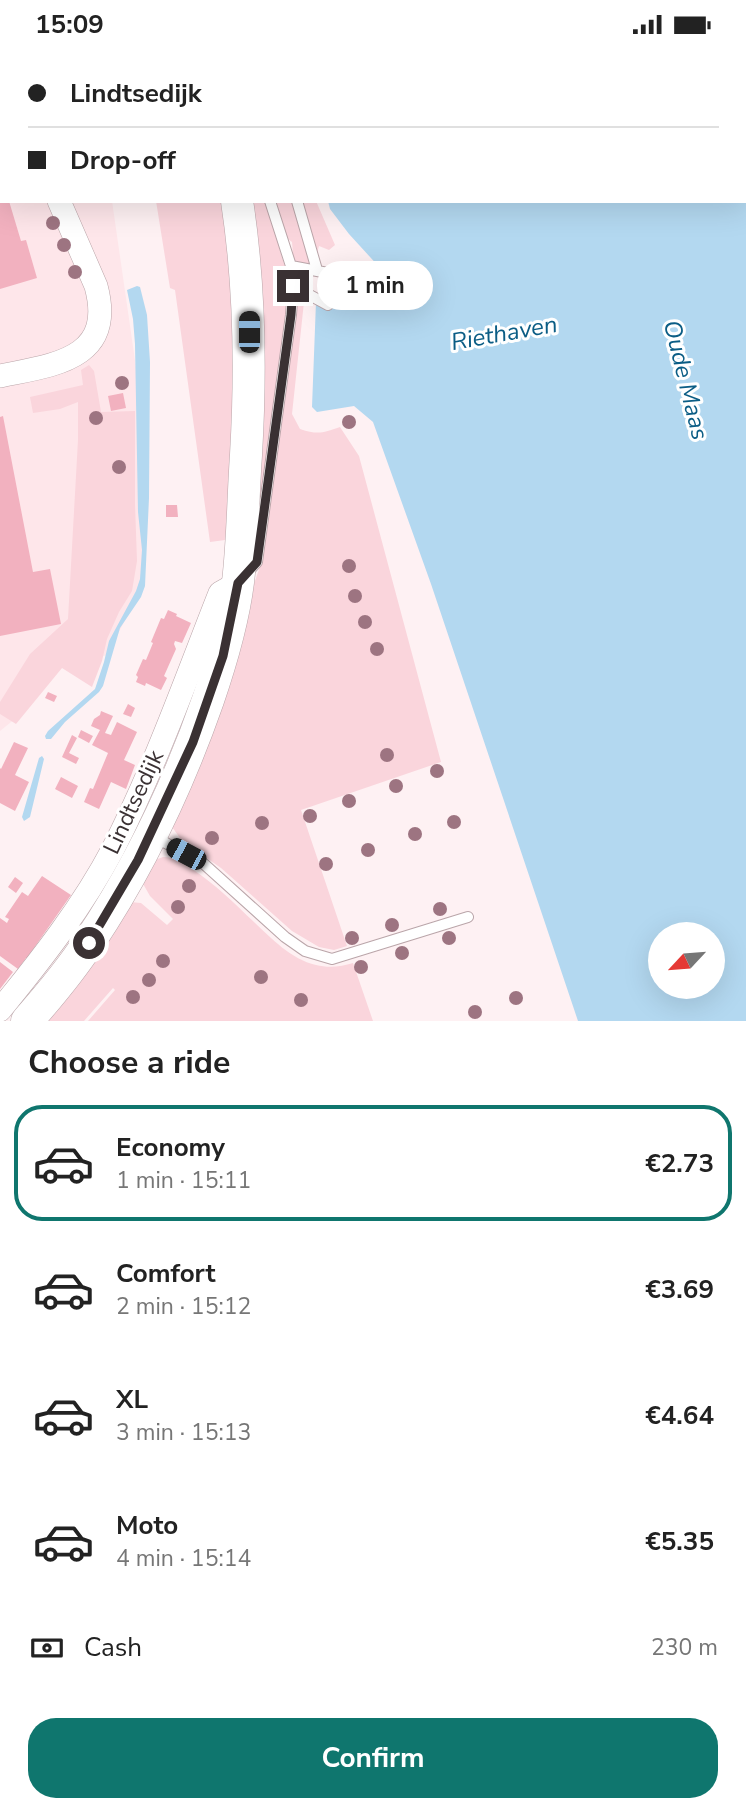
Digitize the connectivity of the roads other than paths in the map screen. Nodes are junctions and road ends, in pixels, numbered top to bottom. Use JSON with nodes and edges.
{"nodes":[{"id":1,"x":60,"y":203,"type":"edge"},
{"id":2,"x":237,"y":203,"type":"edge"},
{"id":3,"x":271,"y":203,"type":"edge"},
{"id":4,"x":298,"y":203,"type":"edge"},
{"id":5,"x":291,"y":266,"type":"junction"},
{"id":6,"x":317,"y":270,"type":"junction"},
{"id":7,"x":354,"y":278,"type":"dead end"},
{"id":8,"x":293,"y":286,"type":"junction"},
{"id":9,"x":328,"y":306,"type":"dead end"},
{"id":10,"x":0,"y":376,"type":"edge"},
{"id":11,"x":238,"y":583,"type":"junction"},
{"id":12,"x":150,"y":835,"type":"junction"},
{"id":13,"x":468,"y":917,"type":"dead end"},
{"id":14,"x":0,"y":1010,"type":"edge"},
{"id":15,"x":27,"y":1021,"type":"edge"}],
"edges":[{"from":1,"to":10,"type":"street"},
{"from":2,"to":11,"type":"street","name":"Lindtsedijk"},
{"from":3,"to":5,"type":"lane"},
{"from":4,"to":6,"type":"lane"},
{"from":5,"to":6,"type":"lane"},
{"from":5,"to":8,"type":"lane"},
{"from":6,"to":7,"type":"lane"},
{"from":8,"to":9,"type":"lane"},
{"from":8,"to":11,"type":"lane"},
{"from":11,"to":12,"type":"street","name":"Lindtsedijk"},
{"from":11,"to":14,"type":"street","name":"Lindtsedijk"},
{"from":12,"to":13,"type":"lane"},
{"from":12,"to":15,"type":"street","name":"Lindtsedijk"}]}
